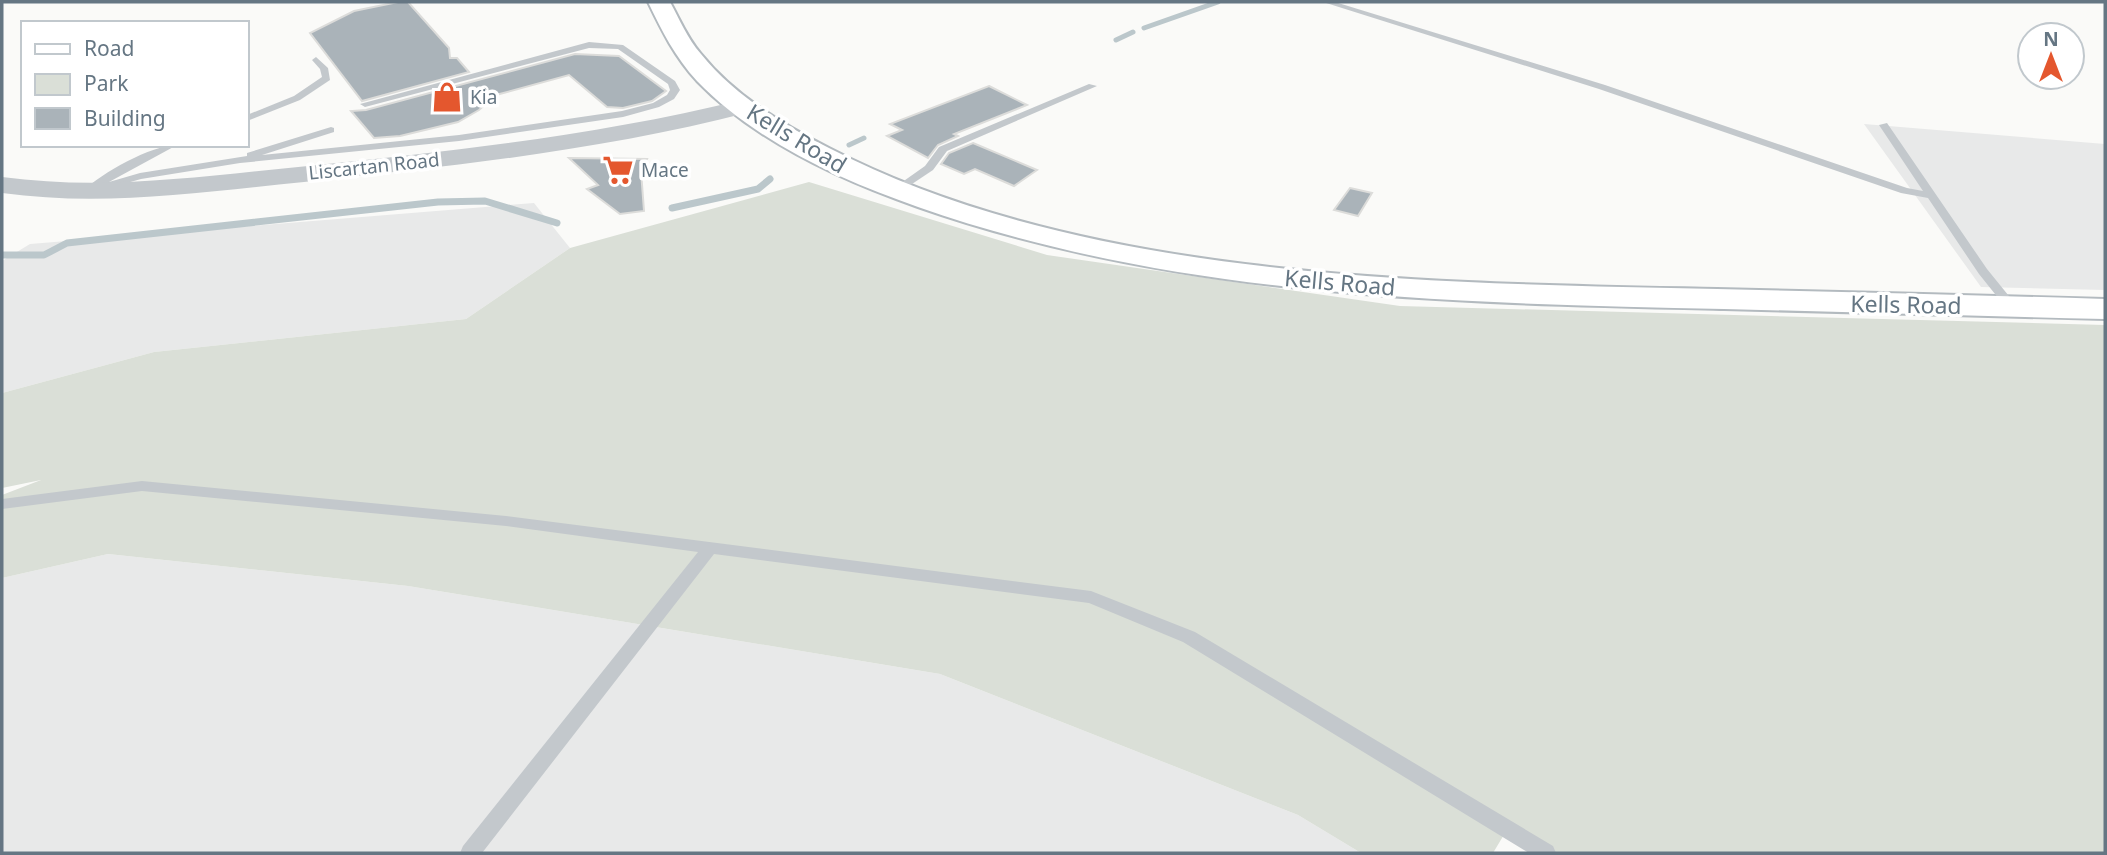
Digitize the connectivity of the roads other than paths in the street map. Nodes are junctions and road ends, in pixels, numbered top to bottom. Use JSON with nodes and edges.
{"nodes":[{"id":1,"x":659,"y":2,"type":"edge"},
{"id":2,"x":1328,"y":2,"type":"edge"},
{"id":3,"x":316,"y":60,"type":"dead end"},
{"id":4,"x":1092,"y":86,"type":"dead end"},
{"id":5,"x":365,"y":104,"type":"dead end"},
{"id":6,"x":742,"y":107,"type":"junction"},
{"id":7,"x":248,"y":118,"type":"edge"},
{"id":8,"x":1884,"y":125,"type":"dead end"},
{"id":9,"x":331,"y":130,"type":"dead end"},
{"id":10,"x":557,"y":133,"type":"junction"},
{"id":11,"x":168,"y":147,"type":"edge"},
{"id":12,"x":240,"y":160,"type":"junction"},
{"id":13,"x":2,"y":185,"type":"edge"},
{"id":14,"x":896,"y":190,"type":"junction"},
{"id":15,"x":88,"y":191,"type":"junction"},
{"id":16,"x":1933,"y":196,"type":"junction"},
{"id":17,"x":2011,"y":306,"type":"junction"},
{"id":18,"x":2105,"y":309,"type":"edge"},
{"id":19,"x":2,"y":504,"type":"edge"},
{"id":20,"x":709,"y":548,"type":"junction"},
{"id":21,"x":470,"y":853,"type":"edge"},
{"id":22,"x":1546,"y":853,"type":"edge"}],
"edges":[{"from":1,"to":6,"type":"main road","name":"Kells Road"},
{"from":2,"to":16,"type":"lane"},
{"from":3,"to":7,"type":"lane"},
{"from":4,"to":14,"type":"lane"},
{"from":5,"to":10,"type":"lane"},
{"from":6,"to":10,"type":"street","name":"Liscartan Road"},
{"from":6,"to":14,"type":"main road","name":"Kells Road"},
{"from":8,"to":16,"type":"lane"},
{"from":9,"to":12,"type":"lane"},
{"from":10,"to":12,"type":"lane"},
{"from":10,"to":15,"type":"street","name":"Liscartan Road"},
{"from":11,"to":15,"type":"lane"},
{"from":12,"to":15,"type":"lane"},
{"from":13,"to":15,"type":"street","name":"Liscartan Road"},
{"from":14,"to":17,"type":"main road","name":"Kells Road"},
{"from":16,"to":17,"type":"lane"},
{"from":17,"to":18,"type":"main road","name":"Kells Road"},
{"from":19,"to":20,"type":"lane"},
{"from":20,"to":21,"type":"lane"},
{"from":20,"to":22,"type":"lane"}]}
